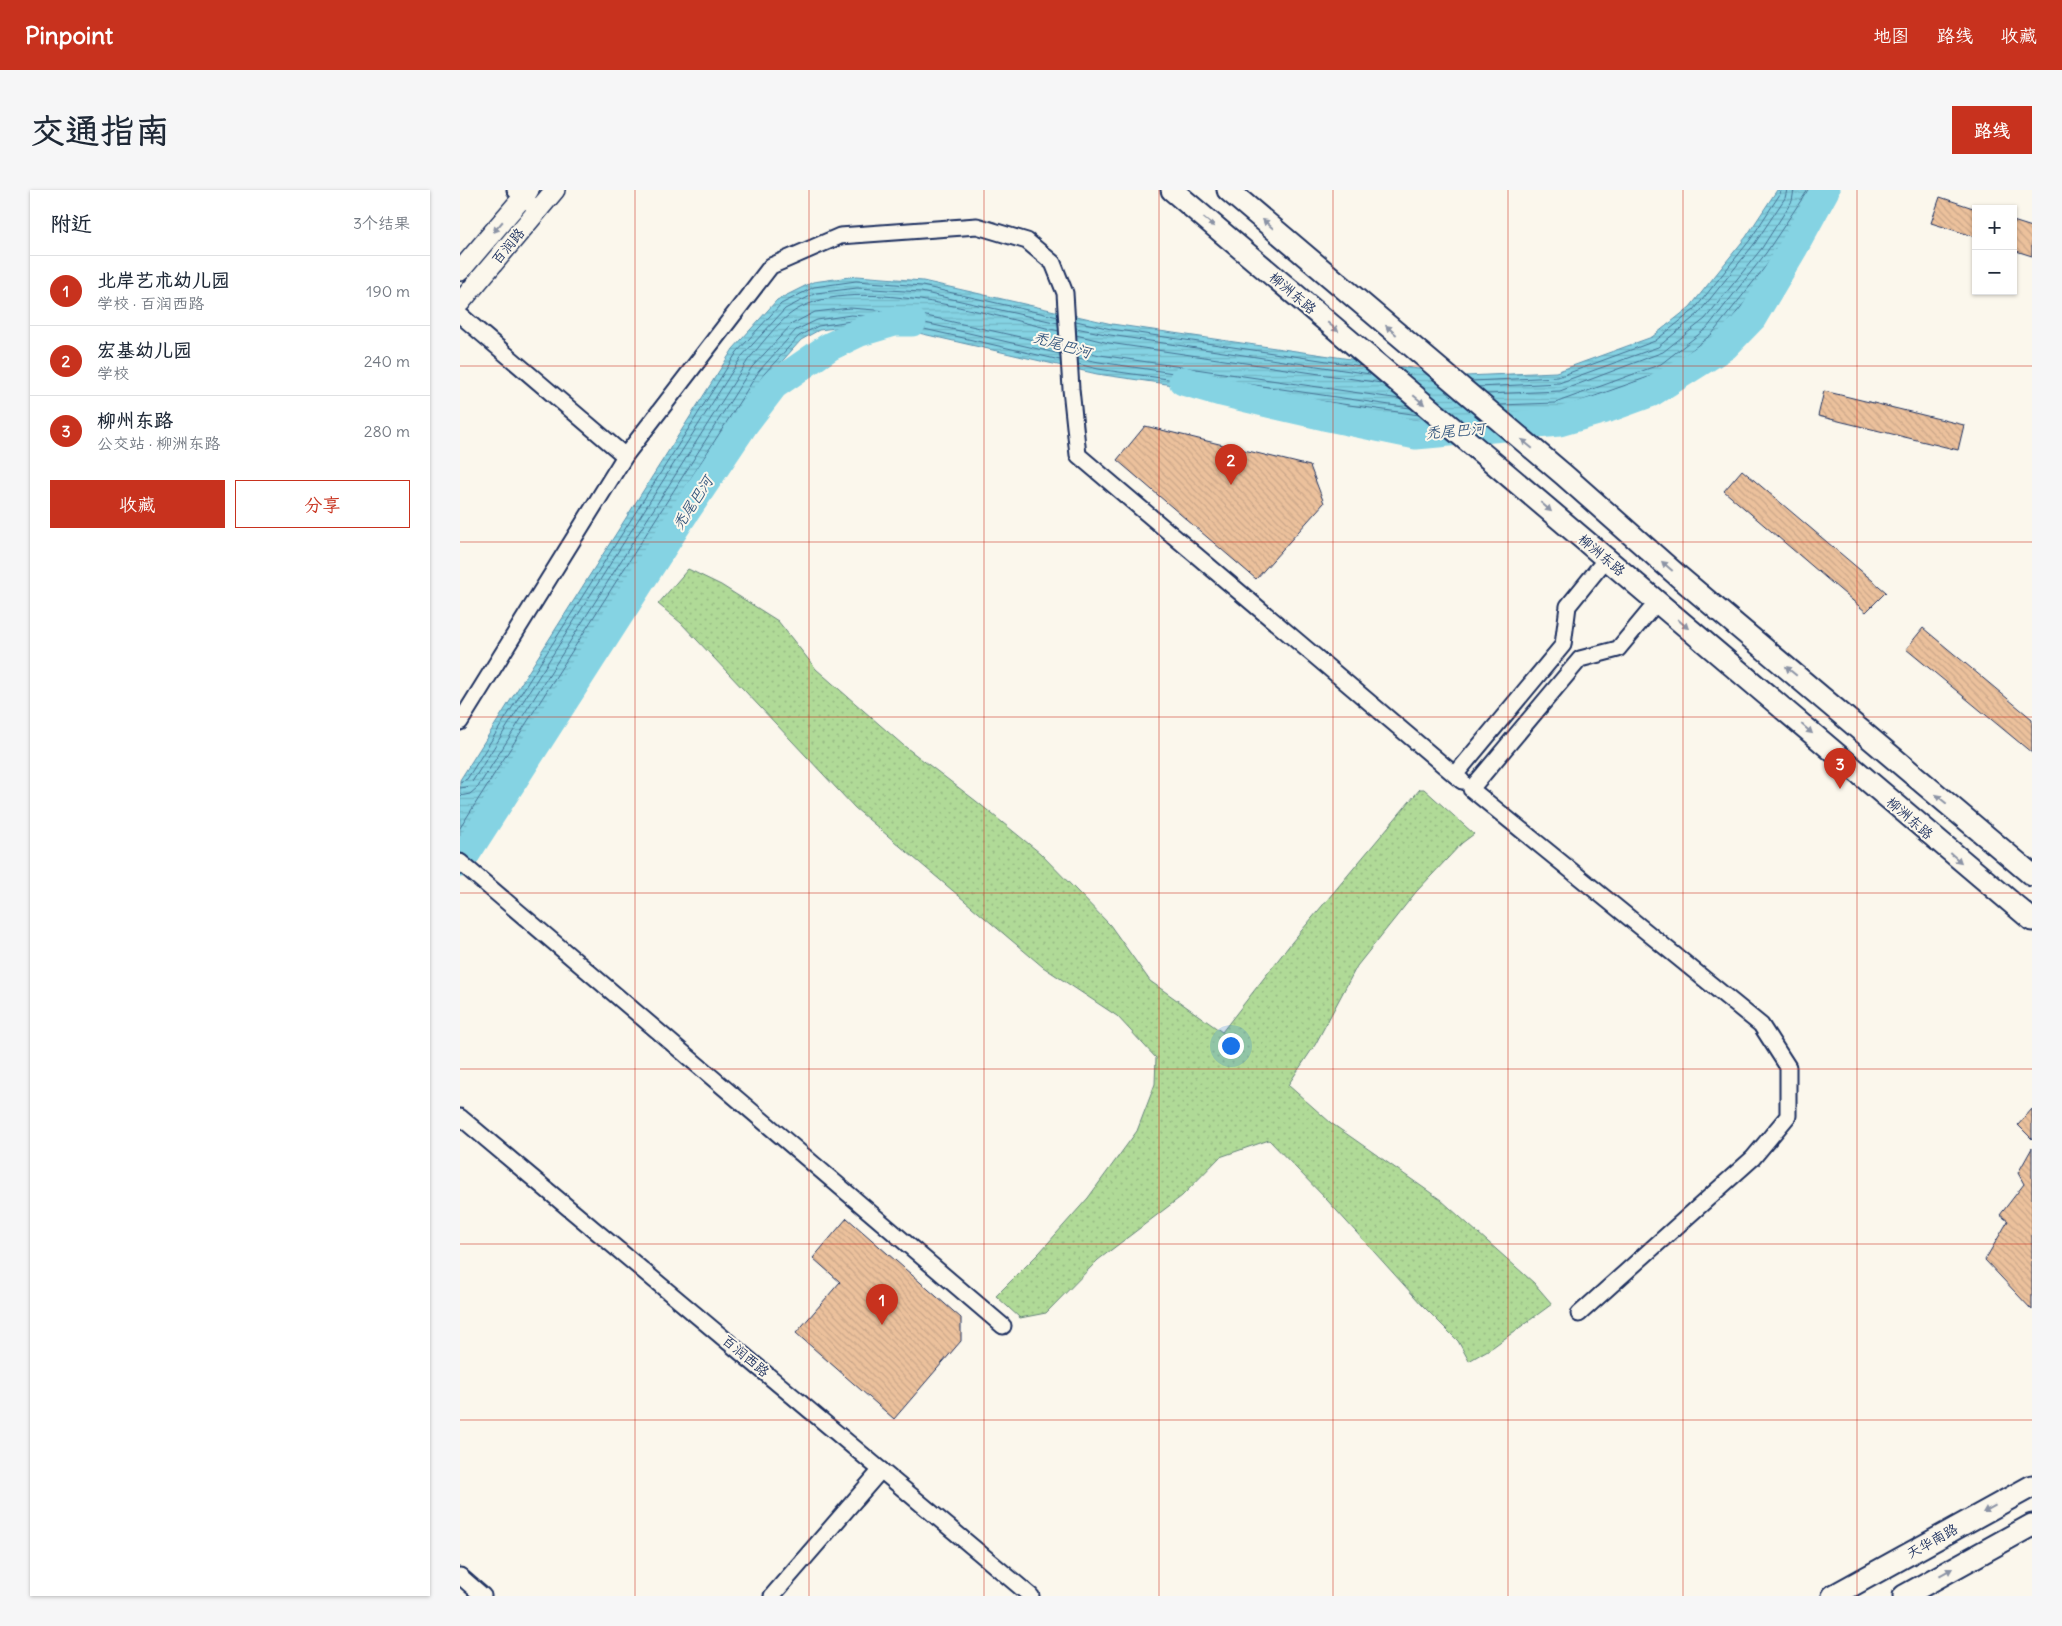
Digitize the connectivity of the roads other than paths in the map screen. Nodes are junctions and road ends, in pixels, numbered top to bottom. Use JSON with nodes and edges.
{"nodes":[{"id":1,"x":555,"y":190,"type":"edge"},
{"id":2,"x":1172,"y":190,"type":"edge"},
{"id":3,"x":1228,"y":190,"type":"edge"},
{"id":4,"x":523,"y":192,"type":"edge"},
{"id":5,"x":538,"y":210,"type":"junction"},
{"id":6,"x":460,"y":272,"type":"edge"},
{"id":7,"x":460,"y":303,"type":"edge"},
{"id":8,"x":460,"y":315,"type":"edge"},
{"id":9,"x":625,"y":456,"type":"junction"},
{"id":10,"x":1606,"y":559,"type":"junction"},
{"id":11,"x":1658,"y":602,"type":"junction"},
{"id":12,"x":460,"y":722,"type":"edge"},
{"id":13,"x":1455,"y":775,"type":"junction"},
{"id":14,"x":1471,"y":789,"type":"junction"},
{"id":15,"x":460,"y":862,"type":"edge"},
{"id":16,"x":2032,"y":875,"type":"edge"},
{"id":17,"x":2032,"y":920,"type":"edge"},
{"id":18,"x":460,"y":1117,"type":"edge"},
{"id":19,"x":1580,"y":1314,"type":"dead end"},
{"id":20,"x":1002,"y":1326,"type":"dead end"},
{"id":21,"x":880,"y":1470,"type":"junction"},
{"id":22,"x":2032,"y":1486,"type":"edge"},
{"id":23,"x":2032,"y":1525,"type":"edge"},
{"id":24,"x":460,"y":1576,"type":"edge"},
{"id":25,"x":483,"y":1596,"type":"edge"},
{"id":26,"x":772,"y":1596,"type":"edge"},
{"id":27,"x":1031,"y":1596,"type":"edge"},
{"id":28,"x":1833,"y":1596,"type":"edge"},
{"id":29,"x":1904,"y":1596,"type":"edge"}],
"edges":[{"from":1,"to":5,"type":"street","name":"百润路"},
{"from":2,"to":10,"type":"main road","name":"柳洲东路","one_way":true},
{"from":16,"to":3,"type":"main road","one_way":true},
{"from":4,"to":5,"type":"street"},
{"from":4,"to":6,"type":"street","name":"百润路","one_way":true},
{"from":5,"to":7,"type":"street","name":"百润路"},
{"from":8,"to":9,"type":"street"},
{"from":9,"to":12,"type":"street"},
{"from":9,"to":13,"type":"street"},
{"from":10,"to":11,"type":"main road","name":"柳洲东路"},
{"from":10,"to":13,"type":"street"},
{"from":11,"to":14,"type":"street"},
{"from":11,"to":17,"type":"main road","name":"柳洲东路","one_way":true},
{"from":13,"to":14,"type":"street"},
{"from":14,"to":19,"type":"street"},
{"from":15,"to":20,"type":"street"},
{"from":18,"to":21,"type":"street","name":"百润西路"},
{"from":21,"to":26,"type":"street"},
{"from":21,"to":27,"type":"street","name":"百润西路"},
{"from":22,"to":28,"type":"main road","name":"天华南路","one_way":true},
{"from":29,"to":23,"type":"main road","one_way":true},
{"from":24,"to":25,"type":"street"}]}
